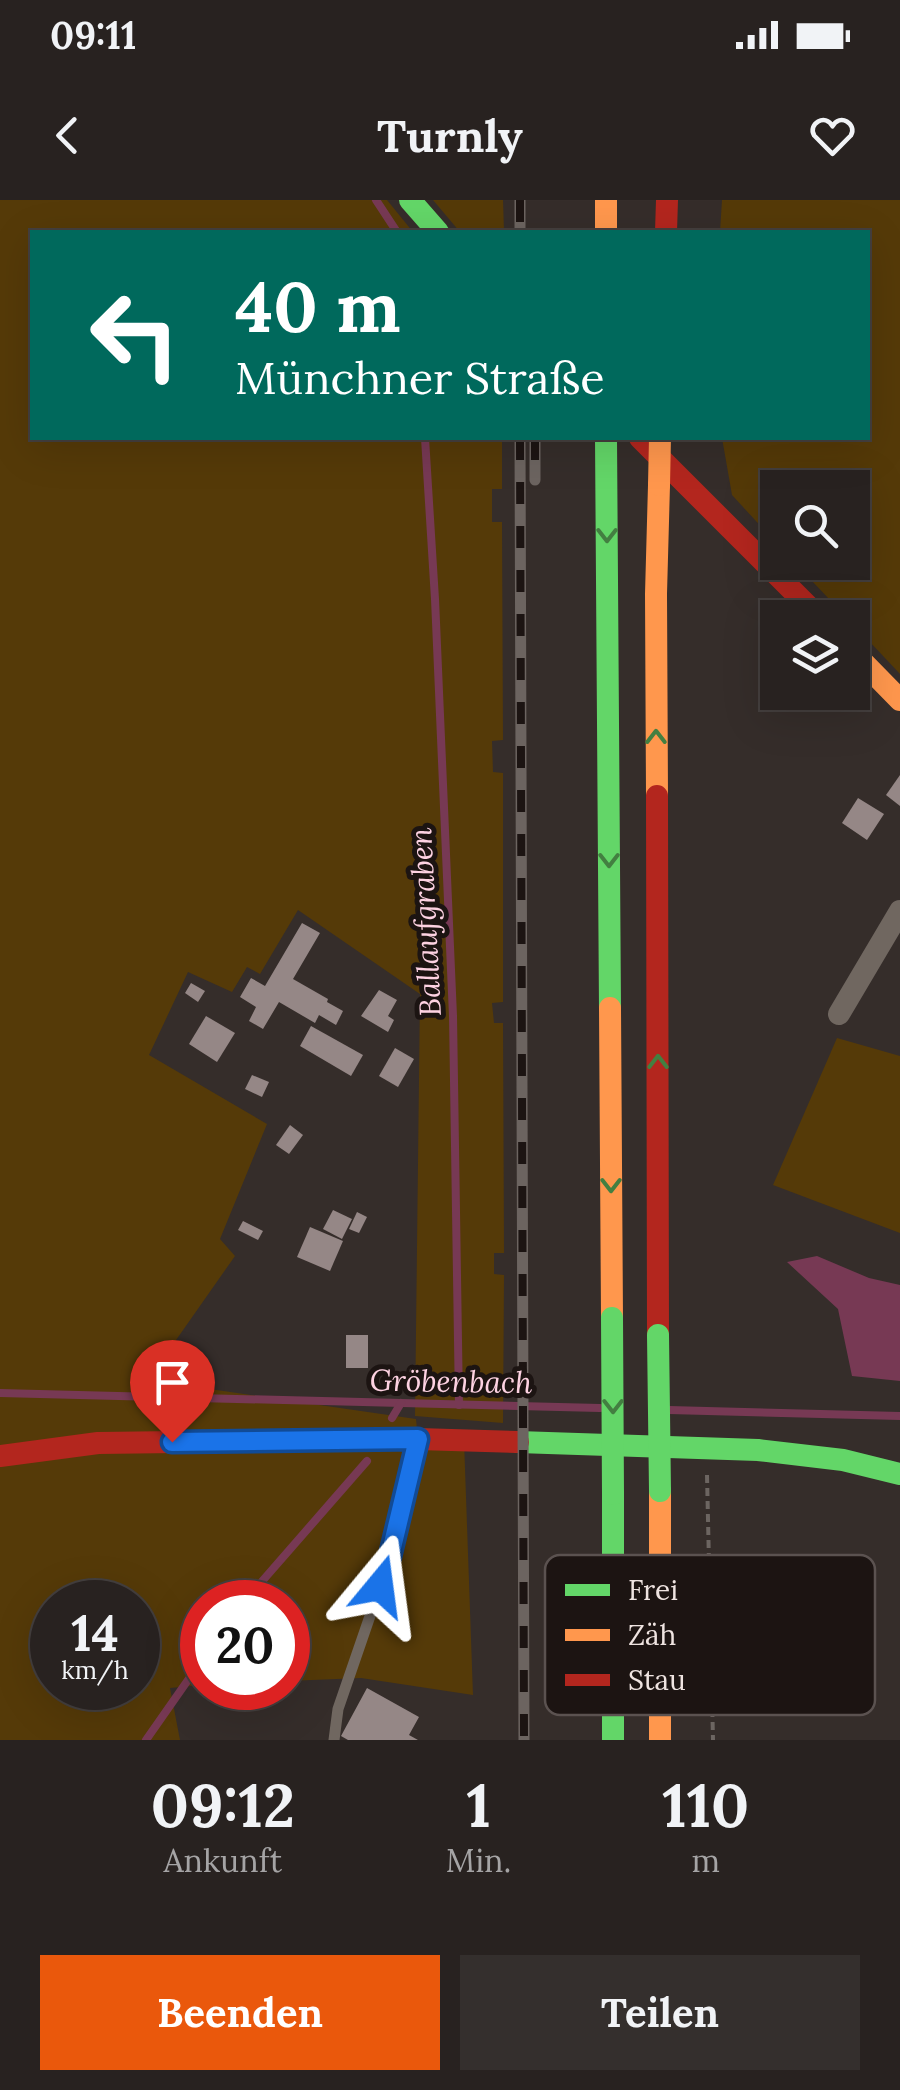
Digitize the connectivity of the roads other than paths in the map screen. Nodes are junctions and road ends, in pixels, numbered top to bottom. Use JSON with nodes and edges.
{"nodes":[{"id":1,"x":410,"y":200,"type":"edge"},
{"id":2,"x":606,"y":200,"type":"edge"},
{"id":3,"x":667,"y":200,"type":"edge"},
{"id":4,"x":436,"y":230,"type":"edge"},
{"id":5,"x":606,"y":230,"type":"edge"},
{"id":6,"x":666,"y":230,"type":"edge"},
{"id":7,"x":606,"y":440,"type":"edge"},
{"id":8,"x":642,"y":440,"type":"edge"},
{"id":9,"x":660,"y":440,"type":"edge"},
{"id":10,"x":802,"y":600,"type":"edge"},
{"id":11,"x":870,"y":669,"type":"edge"},
{"id":12,"x":900,"y":700,"type":"edge"},
{"id":13,"x":900,"y":911,"type":"edge"},
{"id":14,"x":839,"y":1014,"type":"dead end"},
{"id":15,"x":418,"y":1439,"type":"junction"},
{"id":16,"x":0,"y":1456,"type":"edge"},
{"id":17,"x":900,"y":1474,"type":"edge"},
{"id":18,"x":613,"y":1555,"type":"edge"},
{"id":19,"x":660,"y":1555,"type":"edge"},
{"id":20,"x":334,"y":1740,"type":"edge"}],
"edges":[{"from":1,"to":4,"type":"main road"},
{"from":2,"to":5,"type":"main road"},
{"from":3,"to":6,"type":"main road"},
{"from":7,"to":18,"type":"main road","one_way":true,"bridge":true},
{"from":8,"to":10,"type":"main road"},
{"from":19,"to":9,"type":"main road","one_way":true,"bridge":true},
{"from":11,"to":12,"type":"main road"},
{"from":13,"to":14,"type":"street"},
{"from":15,"to":16,"type":"main road"},
{"from":15,"to":17,"type":"main road"},
{"from":15,"to":20,"type":"lane"}]}
